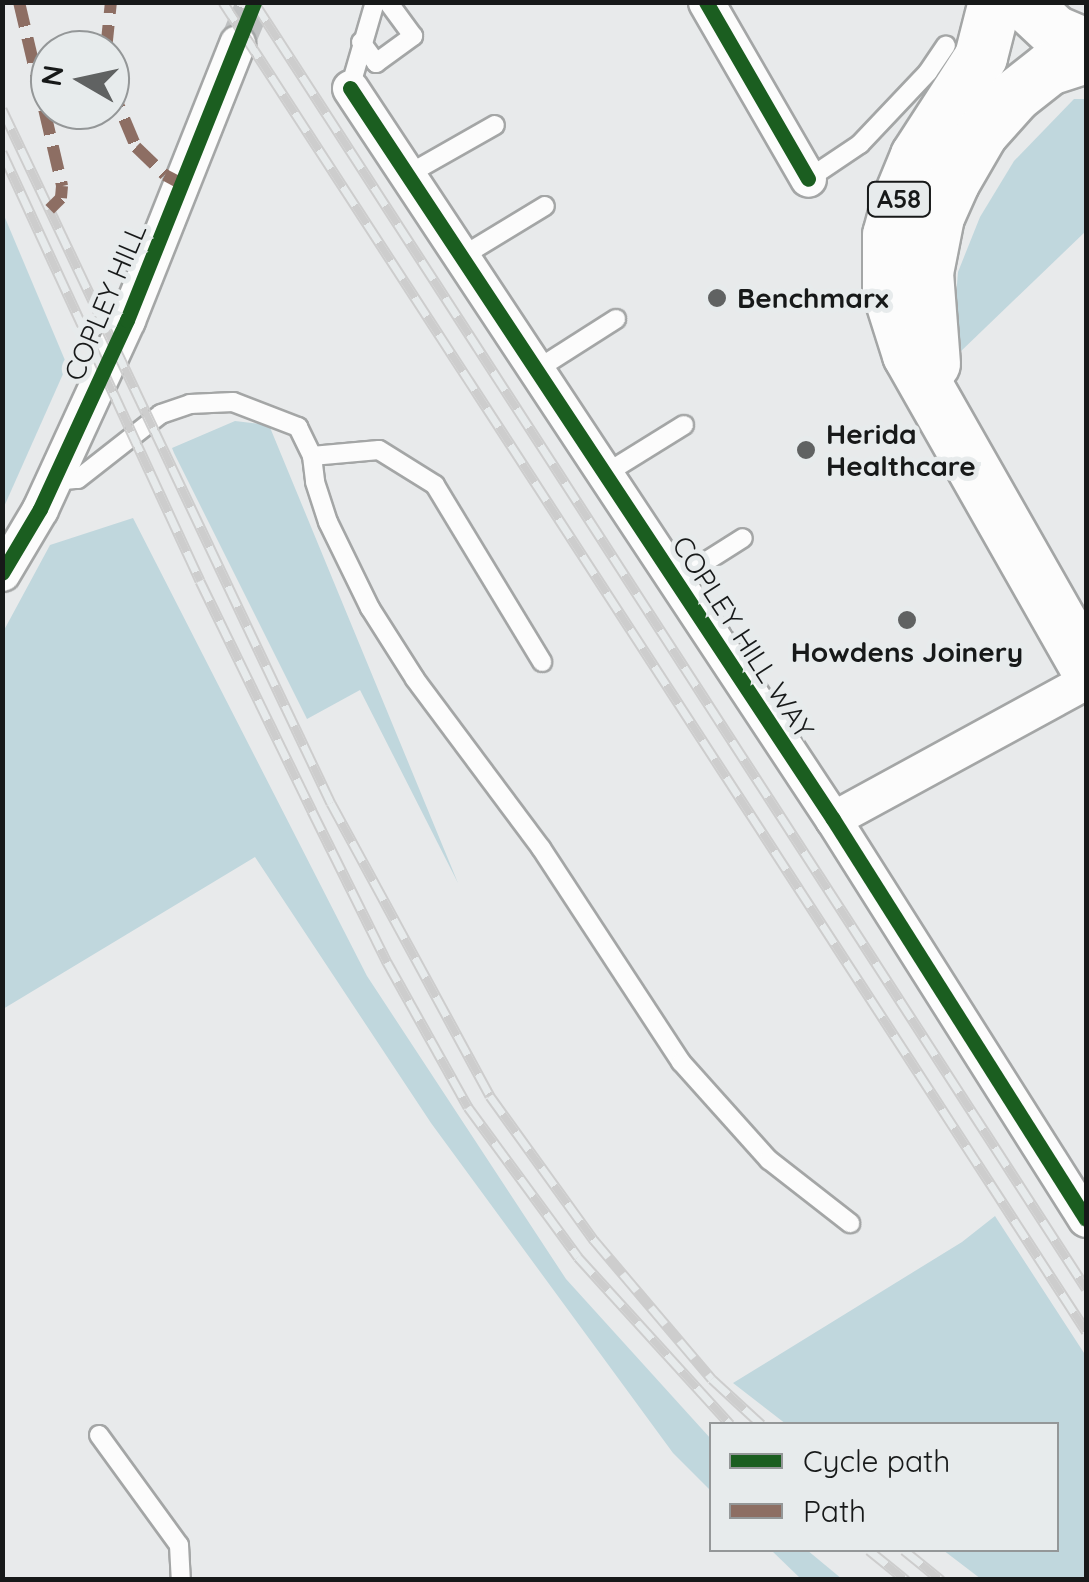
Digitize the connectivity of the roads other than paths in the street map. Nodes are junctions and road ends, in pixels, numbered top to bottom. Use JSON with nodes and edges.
{"nodes":[{"id":1,"x":375,"y":2,"type":"edge"},
{"id":2,"x":388,"y":2,"type":"edge"},
{"id":3,"x":706,"y":2,"type":"edge"},
{"id":4,"x":995,"y":2,"type":"edge"},
{"id":5,"x":1023,"y":2,"type":"edge"},
{"id":6,"x":360,"y":42,"type":"junction"},
{"id":7,"x":237,"y":44,"type":"tunnel mouth"},
{"id":8,"x":946,"y":45,"type":"dead end"},
{"id":9,"x":1086,"y":45,"type":"edge"},
{"id":10,"x":1086,"y":57,"type":"edge"},
{"id":11,"x":350,"y":88,"type":"joint"},
{"id":12,"x":495,"y":125,"type":"dead end"},
{"id":13,"x":407,"y":174,"type":"junction"},
{"id":14,"x":808,"y":179,"type":"joint"},
{"id":15,"x":545,"y":206,"type":"dead end"},
{"id":16,"x":462,"y":257,"type":"junction"},
{"id":17,"x":616,"y":318,"type":"dead end"},
{"id":18,"x":536,"y":370,"type":"junction"},
{"id":19,"x":940,"y":406,"type":"junction"},
{"id":20,"x":684,"y":425,"type":"dead end"},
{"id":21,"x":312,"y":456,"type":"junction"},
{"id":22,"x":605,"y":474,"type":"junction"},
{"id":23,"x":53,"y":482,"type":"junction"},
{"id":24,"x":743,"y":538,"type":"dead end"},
{"id":25,"x":2,"y":573,"type":"edge"},
{"id":26,"x":675,"y":581,"type":"junction"},
{"id":27,"x":542,"y":662,"type":"dead end"},
{"id":28,"x":1086,"y":668,"type":"edge"},
{"id":29,"x":1086,"y":681,"type":"edge"},
{"id":30,"x":832,"y":819,"type":"junction"},
{"id":31,"x":1086,"y":1219,"type":"edge"},
{"id":32,"x":850,"y":1223,"type":"dead end"},
{"id":33,"x":99,"y":1435,"type":"dead end"},
{"id":34,"x":181,"y":1580,"type":"edge"}],
"edges":[{"from":1,"to":6,"type":"lane"},
{"from":2,"to":6,"type":"lane"},
{"from":3,"to":14,"type":"street"},
{"from":4,"to":19,"type":"main road","number":"A58"},
{"from":5,"to":9,"type":"main road"},
{"from":6,"to":11,"type":"lane"},
{"from":7,"to":23,"type":"street","name":"COPLEY HILL"},
{"from":8,"to":14,"type":"lane"},
{"from":10,"to":19,"type":"main road","number":"A58"},
{"from":11,"to":13,"type":"street","name":"COPLEY HILL WAY"},
{"from":12,"to":13,"type":"lane"},
{"from":13,"to":16,"type":"street","name":"COPLEY HILL WAY"},
{"from":15,"to":16,"type":"lane"},
{"from":16,"to":18,"type":"street","name":"COPLEY HILL WAY"},
{"from":17,"to":18,"type":"lane"},
{"from":18,"to":22,"type":"street","name":"COPLEY HILL WAY"},
{"from":19,"to":28,"type":"main road","number":"A58"},
{"from":20,"to":22,"type":"lane"},
{"from":21,"to":23,"type":"lane"},
{"from":21,"to":27,"type":"lane"},
{"from":21,"to":32,"type":"lane"},
{"from":22,"to":26,"type":"street","name":"COPLEY HILL WAY"},
{"from":23,"to":25,"type":"street","name":"COPLEY HILL"},
{"from":24,"to":26,"type":"lane"},
{"from":26,"to":30,"type":"street","name":"COPLEY HILL WAY"},
{"from":29,"to":30,"type":"street"},
{"from":30,"to":31,"type":"street","name":"COPLEY HILL WAY"},
{"from":33,"to":34,"type":"lane"}]}
